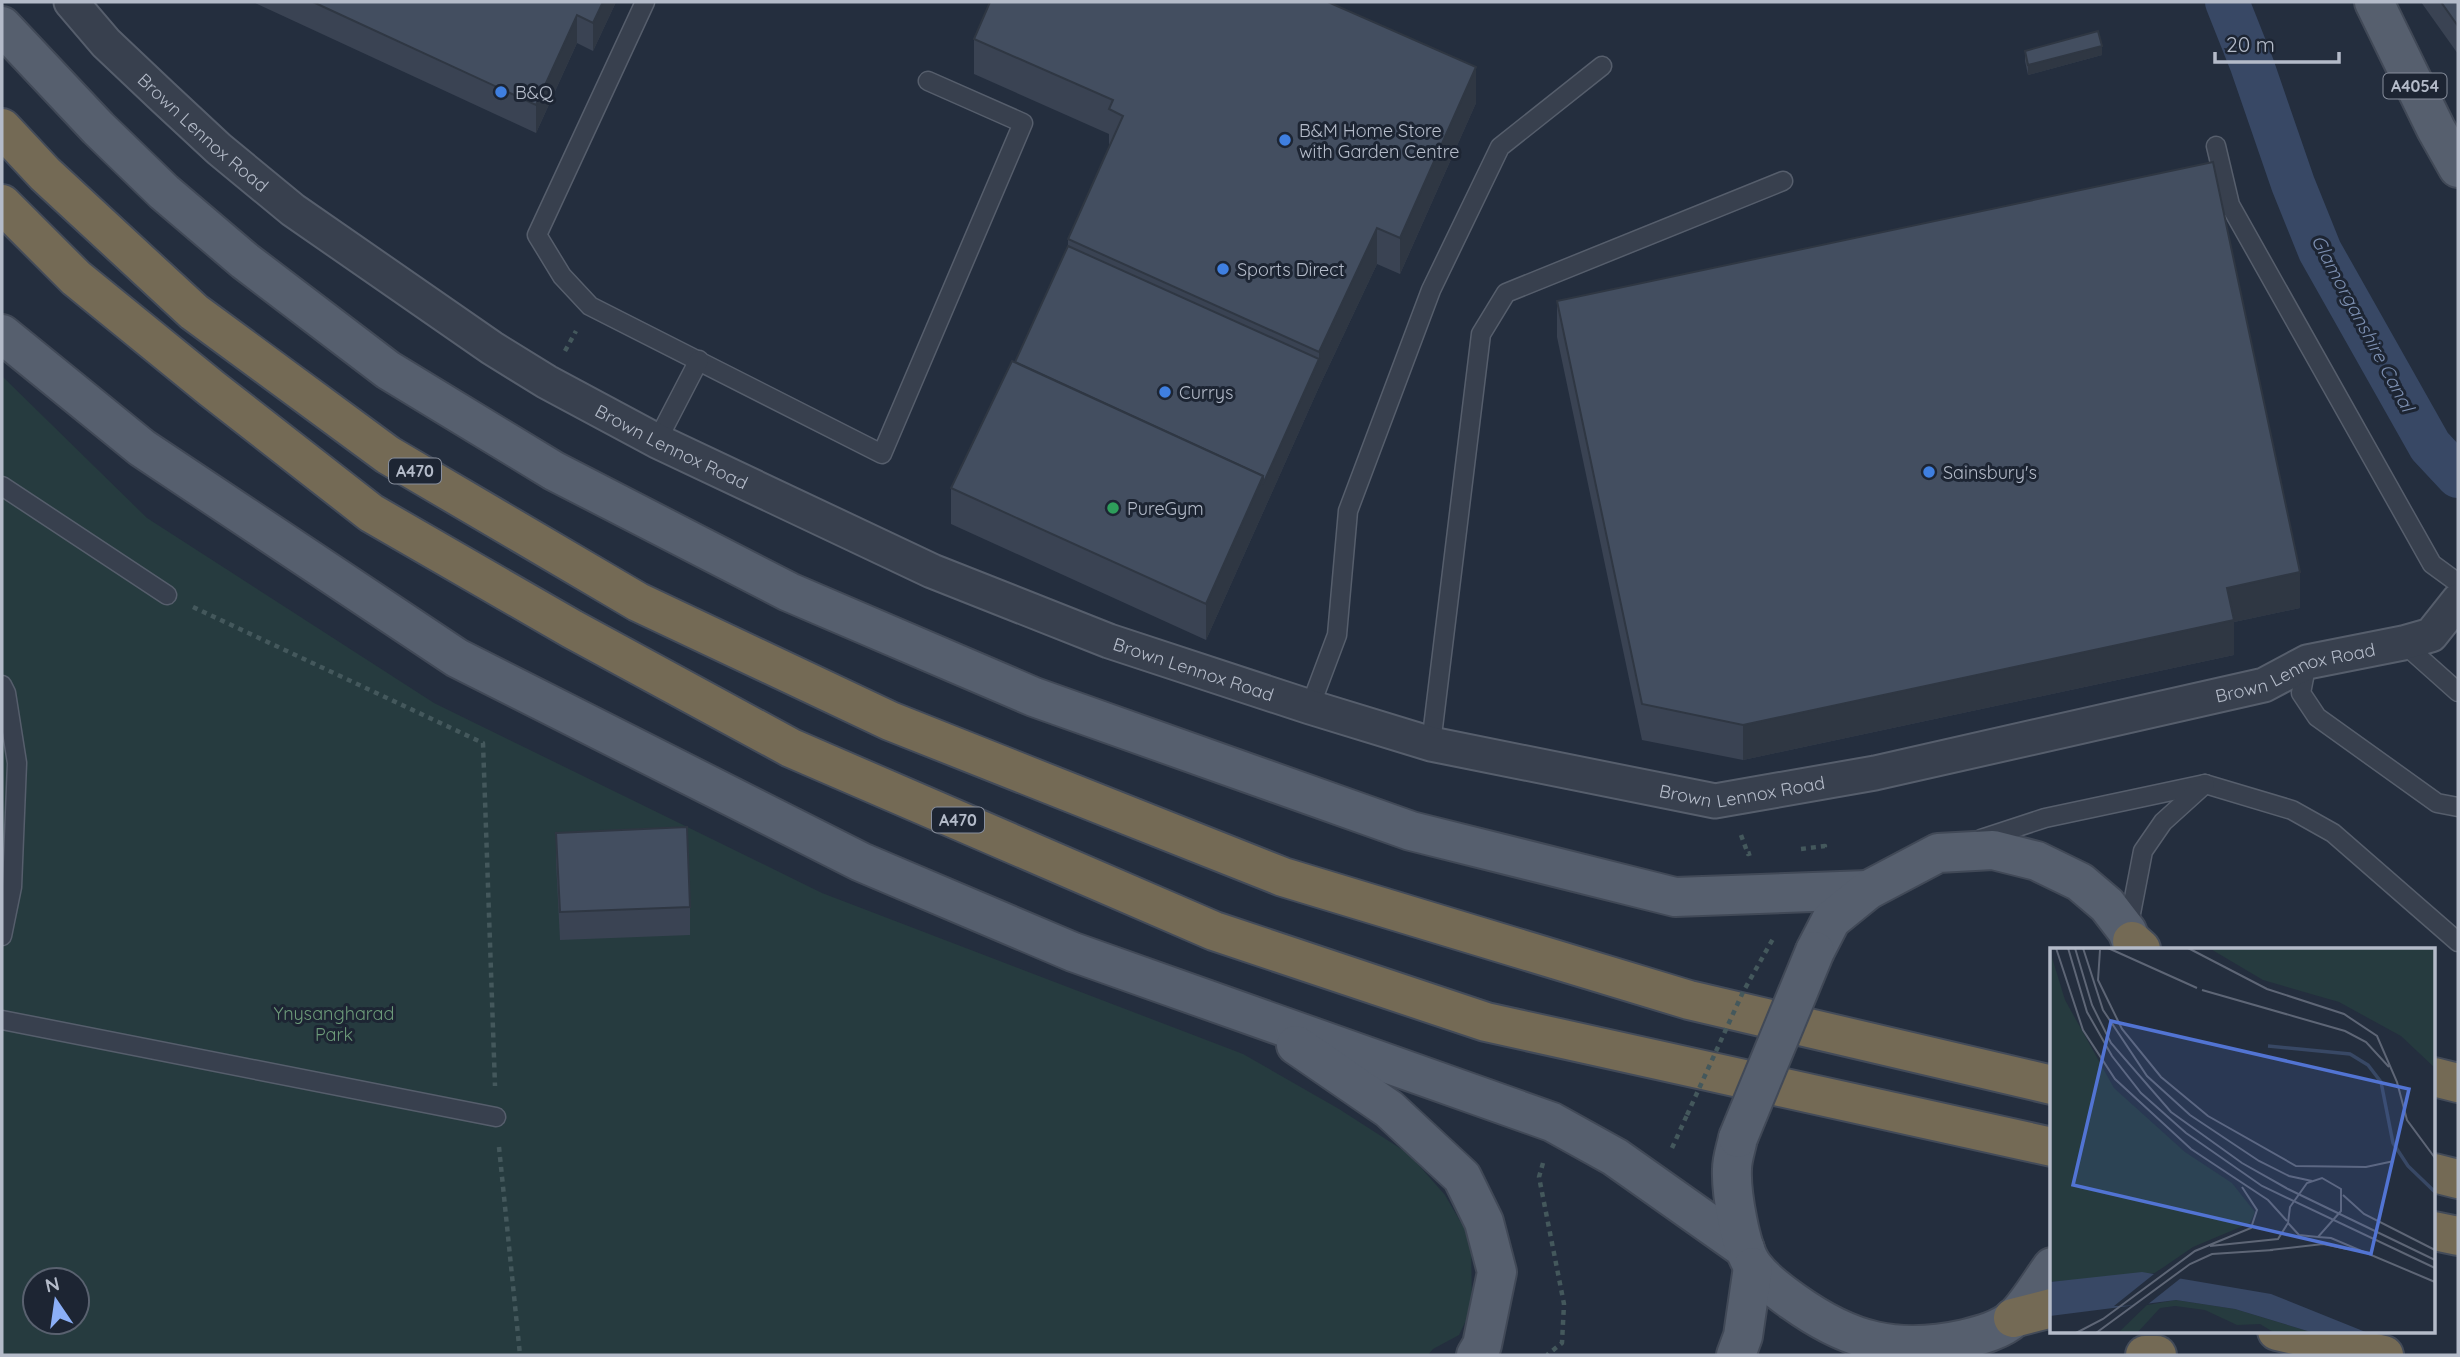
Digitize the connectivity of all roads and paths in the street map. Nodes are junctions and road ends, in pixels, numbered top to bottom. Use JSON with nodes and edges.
{"nodes":[{"id":1,"x":71,"y":2,"type":"edge"},
{"id":2,"x":645,"y":2,"type":"edge"},
{"id":3,"x":2374,"y":2,"type":"edge"},
{"id":4,"x":2,"y":26,"type":"edge"},
{"id":5,"x":1602,"y":66,"type":"dead end"},
{"id":6,"x":928,"y":81,"type":"dead end"},
{"id":7,"x":2,"y":128,"type":"edge"},
{"id":8,"x":2216,"y":146,"type":"dead end"},
{"id":9,"x":2458,"y":168,"type":"edge"},
{"id":10,"x":1783,"y":181,"type":"dead end"},
{"id":11,"x":2,"y":204,"type":"edge"},
{"id":12,"x":590,"y":306,"type":"junction"},
{"id":13,"x":2,"y":334,"type":"edge"},
{"id":14,"x":699,"y":360,"type":"junction"},
{"id":15,"x":547,"y":382,"type":"junction"},
{"id":16,"x":657,"y":441,"type":"junction"},
{"id":17,"x":2,"y":486,"type":"edge"},
{"id":18,"x":2458,"y":583,"type":"edge"},
{"id":19,"x":167,"y":595,"type":"joint"},
{"id":20,"x":2458,"y":601,"type":"edge"},
{"id":21,"x":2403,"y":643,"type":"junction"},
{"id":22,"x":2307,"y":662,"type":"junction"},
{"id":23,"x":2,"y":685,"type":"edge"},
{"id":24,"x":2458,"y":692,"type":"edge"},
{"id":25,"x":1310,"y":707,"type":"junction"},
{"id":26,"x":1431,"y":744,"type":"junction"},
{"id":27,"x":2205,"y":783,"type":"junction"},
{"id":28,"x":2458,"y":807,"type":"edge"},
{"id":29,"x":1739,"y":829,"type":"dead end"},
{"id":30,"x":1800,"y":849,"type":"dead end"},
{"id":31,"x":1761,"y":852,"type":"dead end"},
{"id":32,"x":1938,"y":853,"type":"junction"},
{"id":33,"x":1867,"y":890,"type":"junction"},
{"id":34,"x":1799,"y":894,"type":"junction"},
{"id":35,"x":2,"y":936,"type":"edge"},
{"id":36,"x":2458,"y":942,"type":"edge"},
{"id":37,"x":2134,"y":943,"type":"edge"},
{"id":38,"x":1253,"y":1015,"type":"junction"},
{"id":39,"x":2,"y":1020,"type":"edge"},
{"id":40,"x":2436,"y":1078,"type":"edge"},
{"id":41,"x":2458,"y":1083,"type":"edge"},
{"id":42,"x":2050,"y":1085,"type":"edge"},
{"id":43,"x":496,"y":1117,"type":"junction"},
{"id":44,"x":1552,"y":1122,"type":"junction"},
{"id":45,"x":2050,"y":1147,"type":"edge"},
{"id":46,"x":1670,"y":1153,"type":"dead end"},
{"id":47,"x":2436,"y":1174,"type":"edge"},
{"id":48,"x":2458,"y":1179,"type":"edge"},
{"id":49,"x":2436,"y":1231,"type":"edge"},
{"id":50,"x":2458,"y":1236,"type":"edge"},
{"id":51,"x":1749,"y":1258,"type":"junction"},
{"id":52,"x":2050,"y":1269,"type":"edge"},
{"id":53,"x":2050,"y":1309,"type":"edge"},
{"id":54,"x":1999,"y":1326,"type":"junction"},
{"id":55,"x":2281,"y":1332,"type":"edge"},
{"id":56,"x":520,"y":1355,"type":"edge"},
{"id":57,"x":1476,"y":1355,"type":"edge"},
{"id":58,"x":1547,"y":1355,"type":"edge"},
{"id":59,"x":1736,"y":1355,"type":"edge"},
{"id":60,"x":1949,"y":1355,"type":"edge"},
{"id":61,"x":2145,"y":1355,"type":"edge"},
{"id":62,"x":2157,"y":1355,"type":"edge"},
{"id":63,"x":2384,"y":1355,"type":"edge"}],
"edges":[{"from":1,"to":15,"type":"street","name":"Brown Lennox Road"},
{"from":2,"to":12,"type":"lane"},
{"from":3,"to":9,"type":"main road","number":"A4054"},
{"from":4,"to":34,"type":"main road"},
{"from":5,"to":25,"type":"lane"},
{"from":6,"to":14,"type":"lane"},
{"from":7,"to":42,"type":"highway","number":"A470"},
{"from":8,"to":18,"type":"lane"},
{"from":10,"to":26,"type":"lane"},
{"from":11,"to":45,"type":"highway","number":"A470"},
{"from":12,"to":14,"type":"lane"},
{"from":12,"to":15,"type":"path"},
{"from":13,"to":38,"type":"main road"},
{"from":14,"to":16,"type":"lane"},
{"from":15,"to":16,"type":"street","name":"Brown Lennox Road"},
{"from":16,"to":25,"type":"street","name":"Brown Lennox Road"},
{"from":17,"to":19,"type":"lane"},
{"from":19,"to":43,"type":"path"},
{"from":20,"to":21,"type":"street","name":"Brown Lennox Road"},
{"from":21,"to":22,"type":"street","name":"Brown Lennox Road"},
{"from":21,"to":24,"type":"lane"},
{"from":22,"to":26,"type":"street","name":"Brown Lennox Road"},
{"from":22,"to":28,"type":"lane"},
{"from":23,"to":35,"type":"lane"},
{"from":25,"to":26,"type":"street","name":"Brown Lennox Road"},
{"from":27,"to":32,"type":"lane"},
{"from":27,"to":36,"type":"lane"},
{"from":27,"to":37,"type":"lane"},
{"from":29,"to":31,"type":"path"},
{"from":30,"to":34,"type":"path"},
{"from":32,"to":33,"type":"main road"},
{"from":32,"to":37,"type":"main road"},
{"from":33,"to":34,"type":"main road"},
{"from":33,"to":51,"type":"main road","bridge":true},
{"from":34,"to":46,"type":"path","bridge":true},
{"from":38,"to":44,"type":"main road"},
{"from":38,"to":57,"type":"main road"},
{"from":39,"to":43,"type":"lane"},
{"from":40,"to":41,"type":"highway"},
{"from":43,"to":56,"type":"path"},
{"from":44,"to":51,"type":"main road"},
{"from":44,"to":58,"type":"path"},
{"from":47,"to":48,"type":"highway"},
{"from":49,"to":50,"type":"highway"},
{"from":51,"to":54,"type":"main road"},
{"from":51,"to":59,"type":"main road"},
{"from":52,"to":54,"type":"main road"},
{"from":53,"to":54,"type":"highway"},
{"from":54,"to":60,"type":"main road"},
{"from":55,"to":63,"type":"highway"},
{"from":61,"to":62,"type":"highway"}]}
